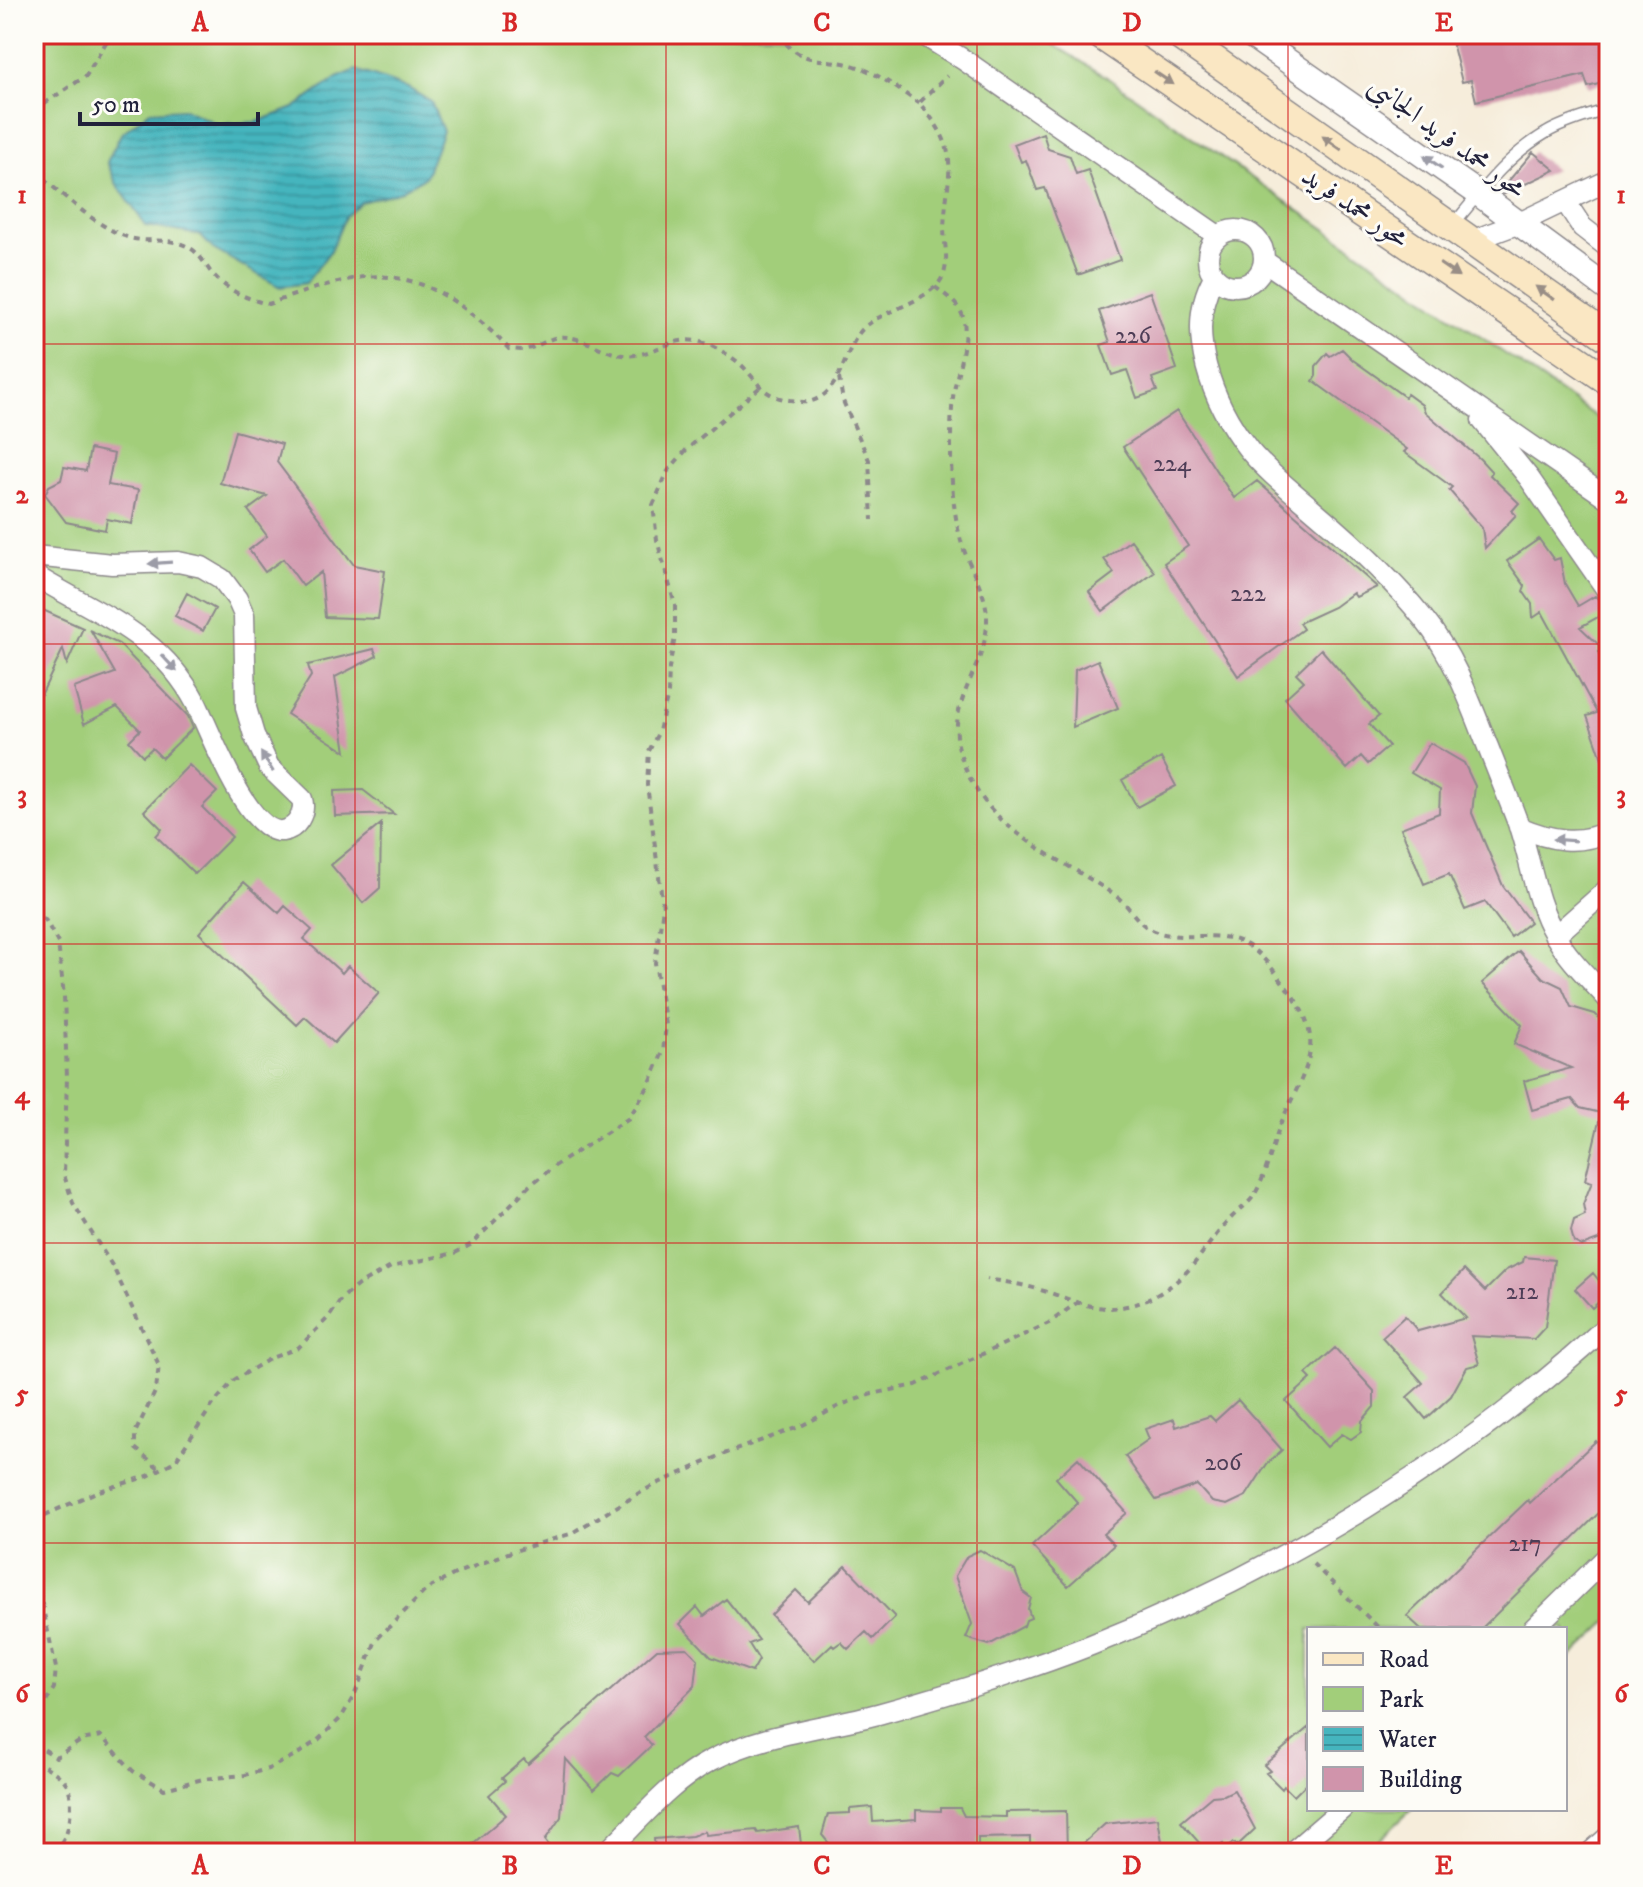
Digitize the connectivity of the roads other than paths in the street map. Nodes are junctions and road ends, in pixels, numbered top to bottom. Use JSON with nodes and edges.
{"nodes":[{"id":1,"x":922,"y":34,"type":"edge"},
{"id":2,"x":1099,"y":34,"type":"edge"},
{"id":3,"x":1177,"y":34,"type":"edge"},
{"id":4,"x":1249,"y":34,"type":"edge"},
{"id":5,"x":1609,"y":109,"type":"edge"},
{"id":6,"x":1609,"y":180,"type":"edge"},
{"id":7,"x":1479,"y":194,"type":"junction"},
{"id":8,"x":1565,"y":201,"type":"junction"},
{"id":9,"x":1517,"y":224,"type":"junction"},
{"id":10,"x":1462,"y":234,"type":"junction"},
{"id":11,"x":1218,"y":236,"type":"junction"},
{"id":12,"x":1609,"y":248,"type":"edge"},
{"id":13,"x":1264,"y":261,"type":"junction"},
{"id":14,"x":1214,"y":277,"type":"junction"},
{"id":15,"x":1609,"y":290,"type":"edge"},
{"id":16,"x":1609,"y":338,"type":"edge"},
{"id":17,"x":1609,"y":381,"type":"edge"},
{"id":18,"x":1467,"y":401,"type":"junction"},
{"id":19,"x":1609,"y":499,"type":"edge"},
{"id":20,"x":34,"y":556,"type":"edge"},
{"id":21,"x":34,"y":575,"type":"edge"},
{"id":22,"x":1609,"y":593,"type":"edge"},
{"id":23,"x":1519,"y":827,"type":"junction"},
{"id":24,"x":1609,"y":831,"type":"edge"},
{"id":25,"x":1609,"y":888,"type":"edge"},
{"id":26,"x":1555,"y":936,"type":"junction"},
{"id":27,"x":1609,"y":1000,"type":"edge"},
{"id":28,"x":1609,"y":1324,"type":"edge"},
{"id":29,"x":1609,"y":1555,"type":"edge"},
{"id":30,"x":1535,"y":1627,"type":"edge"},
{"id":31,"x":1340,"y":1811,"type":"edge"},
{"id":32,"x":1609,"y":1839,"type":"edge"},
{"id":33,"x":606,"y":1853,"type":"edge"},
{"id":34,"x":1291,"y":1853,"type":"edge"},
{"id":35,"x":1593,"y":1853,"type":"edge"}],
"edges":[{"from":1,"to":11,"type":"street"},
{"from":2,"to":17,"type":"main road","name":"محور محمد فريد","one_way":true},
{"from":10,"to":3,"type":"main road","name":"محور محمد فريد","one_way":true},
{"from":7,"to":4,"type":"street","name":"محور محمد فريد الجانبى","one_way":true},
{"from":5,"to":7,"type":"lane"},
{"from":6,"to":8,"type":"street"},
{"from":7,"to":9,"type":"street","name":"محور محمد فريد الجانبى"},
{"from":7,"to":10,"type":"lane"},
{"from":8,"to":9,"type":"street"},
{"from":8,"to":12,"type":"street"},
{"from":9,"to":10,"type":"street"},
{"from":9,"to":15,"type":"street","name":"محور محمد فريد الجانبى"},
{"from":16,"to":10,"type":"main road","name":"محور محمد فريد","one_way":true},
{"from":11,"to":13,"type":"street"},
{"from":11,"to":14,"type":"street"},
{"from":13,"to":14,"type":"street"},
{"from":13,"to":18,"type":"street"},
{"from":14,"to":23,"type":"street"},
{"from":18,"to":19,"type":"street"},
{"from":18,"to":22,"type":"street"},
{"from":21,"to":20,"type":"street","one_way":true},
{"from":24,"to":23,"type":"street","one_way":true},
{"from":23,"to":26,"type":"street"},
{"from":25,"to":26,"type":"street"},
{"from":26,"to":27,"type":"street"},
{"from":28,"to":33,"type":"street"},
{"from":29,"to":30,"type":"street"},
{"from":31,"to":34,"type":"street"},
{"from":32,"to":35,"type":"street"}]}
